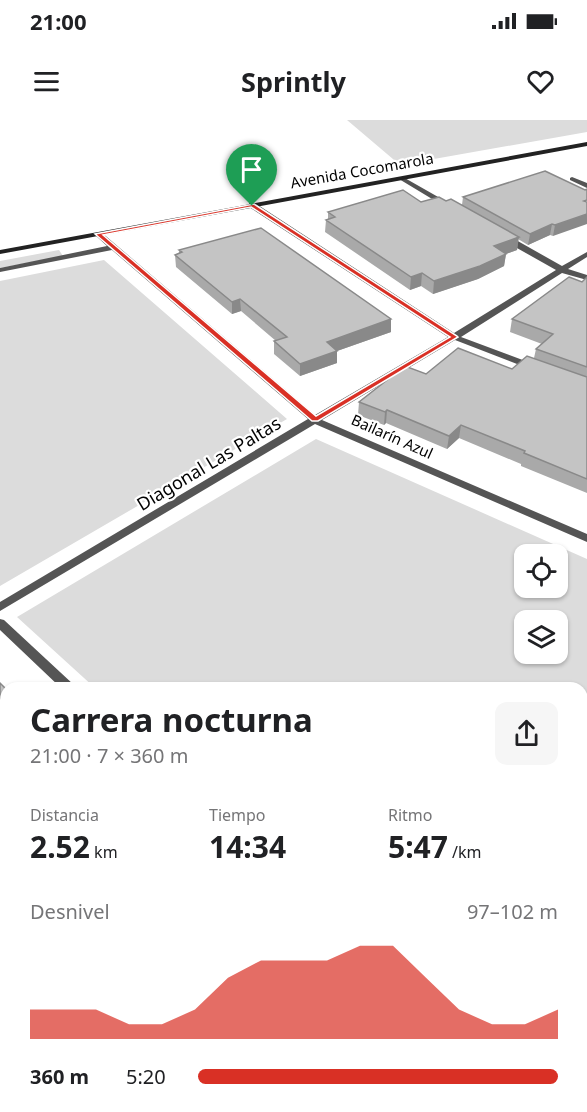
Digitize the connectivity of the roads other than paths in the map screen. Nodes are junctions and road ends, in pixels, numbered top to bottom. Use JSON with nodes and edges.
{"nodes":[{"id":1,"x":587,"y":144,"type":"edge"},
{"id":2,"x":401,"y":178,"type":"junction"},
{"id":3,"x":572,"y":179,"type":"dead end"},
{"id":4,"x":587,"y":186,"type":"edge"},
{"id":5,"x":252,"y":206,"type":"junction"},
{"id":6,"x":454,"y":209,"type":"edge"},
{"id":7,"x":493,"y":231,"type":"edge"},
{"id":8,"x":98,"y":234,"type":"junction"},
{"id":9,"x":113,"y":247,"type":"junction"},
{"id":10,"x":0,"y":252,"type":"edge"},
{"id":11,"x":587,"y":254,"type":"edge"},
{"id":12,"x":0,"y":270,"type":"edge"},
{"id":13,"x":561,"y":270,"type":"junction"},
{"id":14,"x":587,"y":278,"type":"edge"},
{"id":15,"x":454,"y":337,"type":"junction"},
{"id":16,"x":543,"y":371,"type":"edge"},
{"id":17,"x":315,"y":420,"type":"junction"},
{"id":18,"x":587,"y":538,"type":"edge"},
{"id":19,"x":0,"y":607,"type":"edge"},
{"id":20,"x":0,"y":623,"type":"edge"},
{"id":21,"x":63,"y":682,"type":"edge"}],
"edges":[{"from":1,"to":2,"type":"main road","name":"Avenida Cocomarola"},
{"from":2,"to":5,"type":"main road","name":"Avenida Cocomarola"},
{"from":2,"to":6,"type":"street"},
{"from":3,"to":4,"type":"street"},
{"from":5,"to":8,"type":"main road","name":"Avenida Cocomarola"},
{"from":5,"to":15,"type":"street"},
{"from":7,"to":13,"type":"street"},
{"from":8,"to":9,"type":"street","name":"Bailarín Azul"},
{"from":8,"to":10,"type":"main road","name":"Avenida Cocomarola"},
{"from":9,"to":12,"type":"street"},
{"from":9,"to":17,"type":"street","name":"Bailarín Azul"},
{"from":11,"to":13,"type":"street","name":"Diagonal Las Paltas"},
{"from":13,"to":14,"type":"street"},
{"from":13,"to":15,"type":"street","name":"Diagonal Las Paltas"},
{"from":15,"to":16,"type":"street"},
{"from":15,"to":17,"type":"street","name":"Diagonal Las Paltas"},
{"from":17,"to":18,"type":"street","name":"Bailarín Azul"},
{"from":17,"to":19,"type":"street","name":"Diagonal Las Paltas"},
{"from":20,"to":21,"type":"street"}]}
